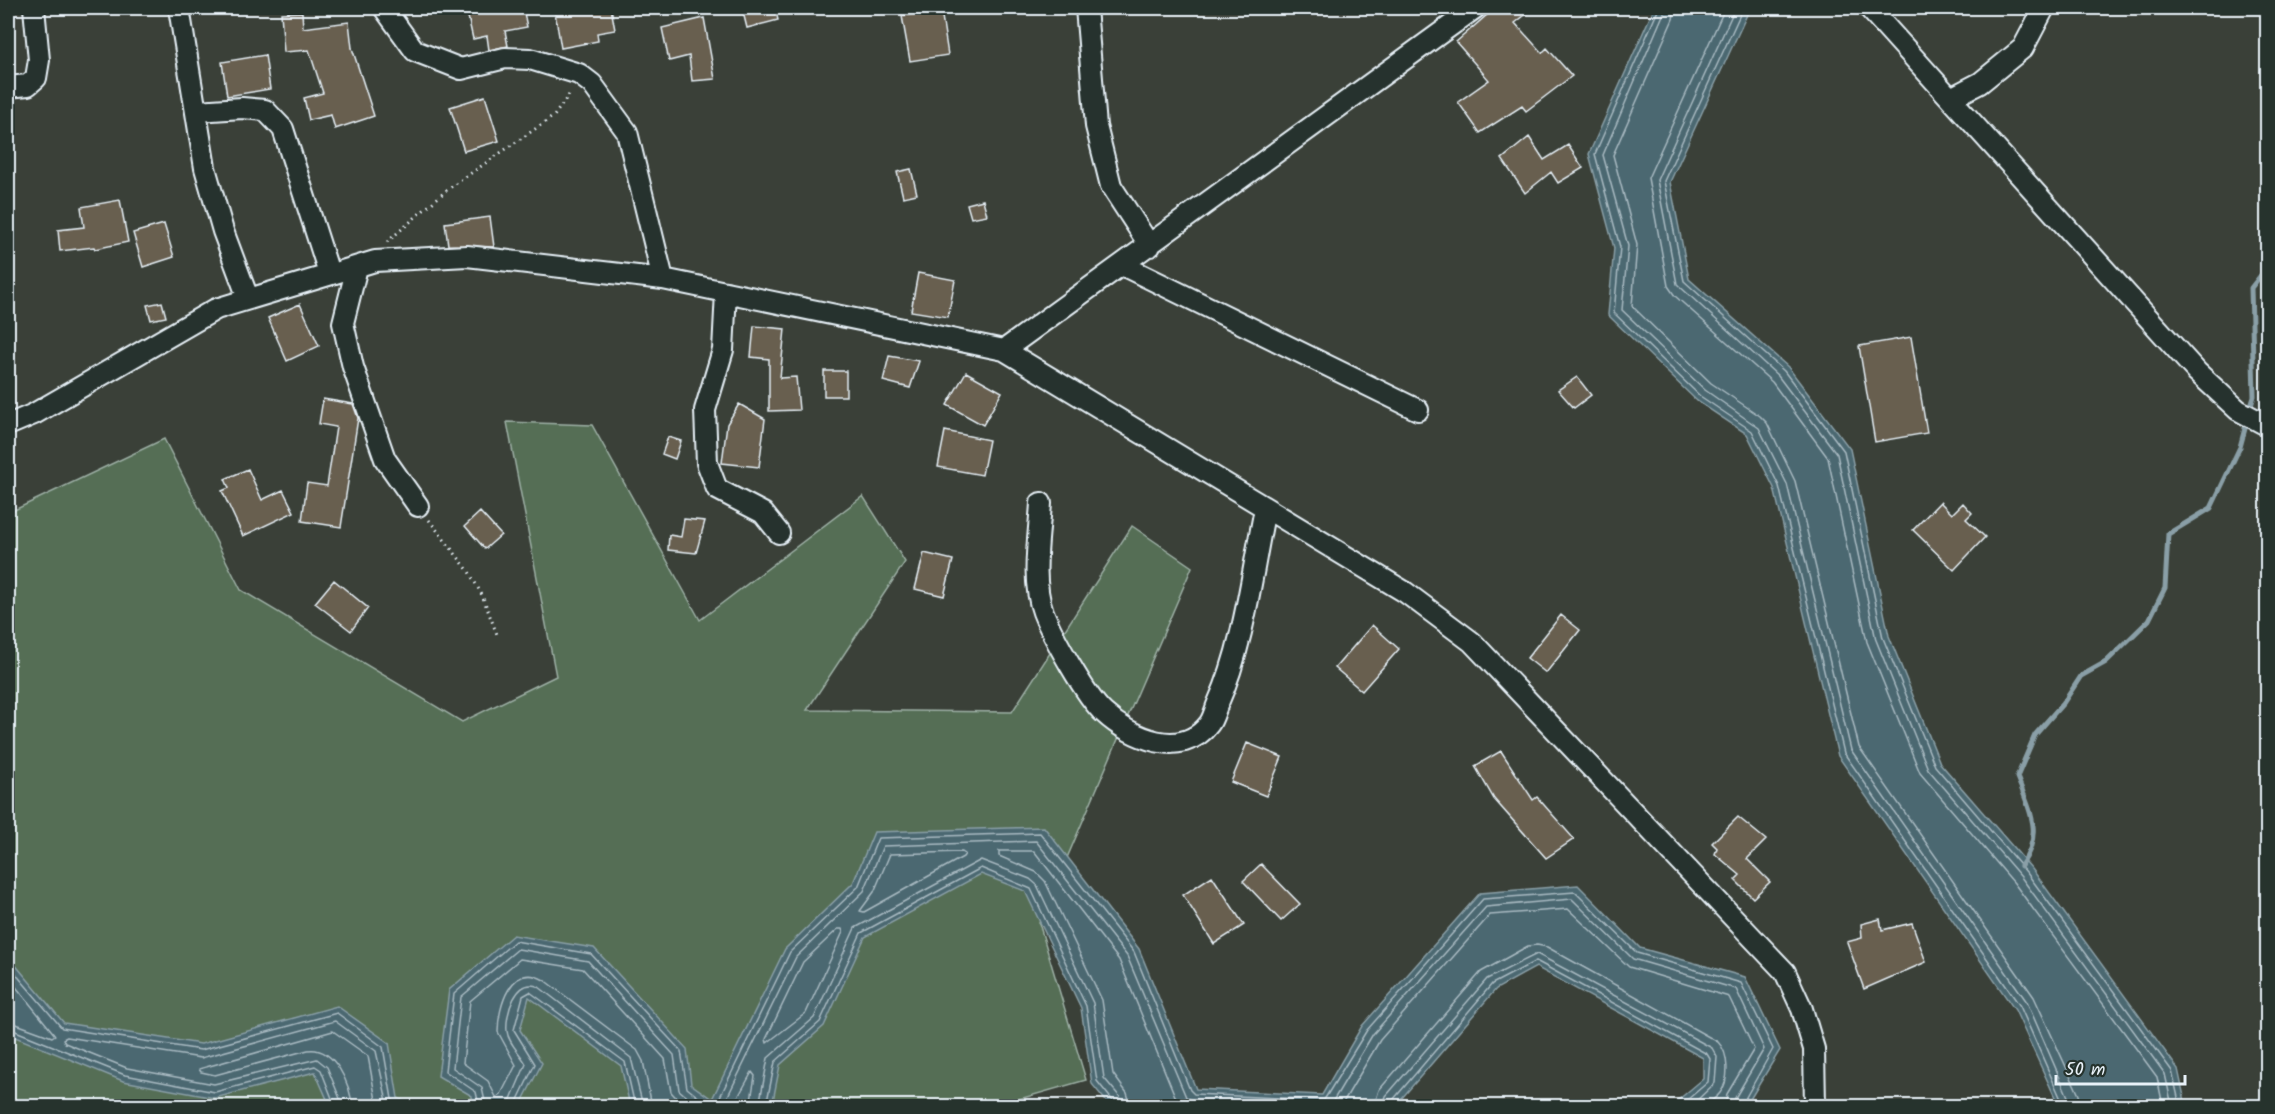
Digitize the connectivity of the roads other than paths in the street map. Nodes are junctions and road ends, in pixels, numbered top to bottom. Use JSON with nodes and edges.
{"nodes":[{"id":1,"x":34,"y":8,"type":"edge"},
{"id":2,"x":179,"y":8,"type":"edge"},
{"id":3,"x":384,"y":8,"type":"edge"},
{"id":4,"x":1086,"y":8,"type":"edge"},
{"id":5,"x":1475,"y":8,"type":"edge"},
{"id":6,"x":1869,"y":8,"type":"edge"},
{"id":7,"x":2044,"y":8,"type":"edge"},
{"id":8,"x":8,"y":87,"type":"edge"},
{"id":9,"x":1951,"y":98,"type":"junction"},
{"id":10,"x":197,"y":111,"type":"junction"},
{"id":11,"x":1149,"y":246,"type":"junction"},
{"id":12,"x":1122,"y":265,"type":"junction"},
{"id":13,"x":357,"y":267,"type":"junction"},
{"id":14,"x":328,"y":273,"type":"junction"},
{"id":15,"x":663,"y":279,"type":"junction"},
{"id":16,"x":726,"y":292,"type":"junction"},
{"id":17,"x":248,"y":298,"type":"junction"},
{"id":18,"x":1004,"y":350,"type":"junction"},
{"id":19,"x":1419,"y":410,"type":"dead end"},
{"id":20,"x":2263,"y":423,"type":"edge"},
{"id":21,"x":8,"y":425,"type":"edge"},
{"id":22,"x":1041,"y":503,"type":"dead end"},
{"id":23,"x":418,"y":506,"type":"road end"},
{"id":24,"x":1265,"y":509,"type":"junction"},
{"id":25,"x":779,"y":533,"type":"dead end"},
{"id":26,"x":1815,"y":1107,"type":"edge"}],
"edges":[{"from":1,"to":8,"type":"street"},
{"from":2,"to":10,"type":"street"},
{"from":3,"to":15,"type":"street"},
{"from":4,"to":11,"type":"street"},
{"from":5,"to":11,"type":"street"},
{"from":6,"to":9,"type":"street"},
{"from":7,"to":9,"type":"street"},
{"from":9,"to":20,"type":"street"},
{"from":10,"to":14,"type":"street"},
{"from":10,"to":17,"type":"street"},
{"from":11,"to":12,"type":"street"},
{"from":12,"to":18,"type":"street"},
{"from":12,"to":19,"type":"street"},
{"from":13,"to":14,"type":"street"},
{"from":13,"to":15,"type":"street"},
{"from":13,"to":23,"type":"street"},
{"from":14,"to":17,"type":"street"},
{"from":15,"to":16,"type":"street"},
{"from":16,"to":18,"type":"street"},
{"from":16,"to":25,"type":"street"},
{"from":17,"to":21,"type":"street"},
{"from":18,"to":24,"type":"street"},
{"from":22,"to":24,"type":"street"},
{"from":24,"to":26,"type":"street"}]}
